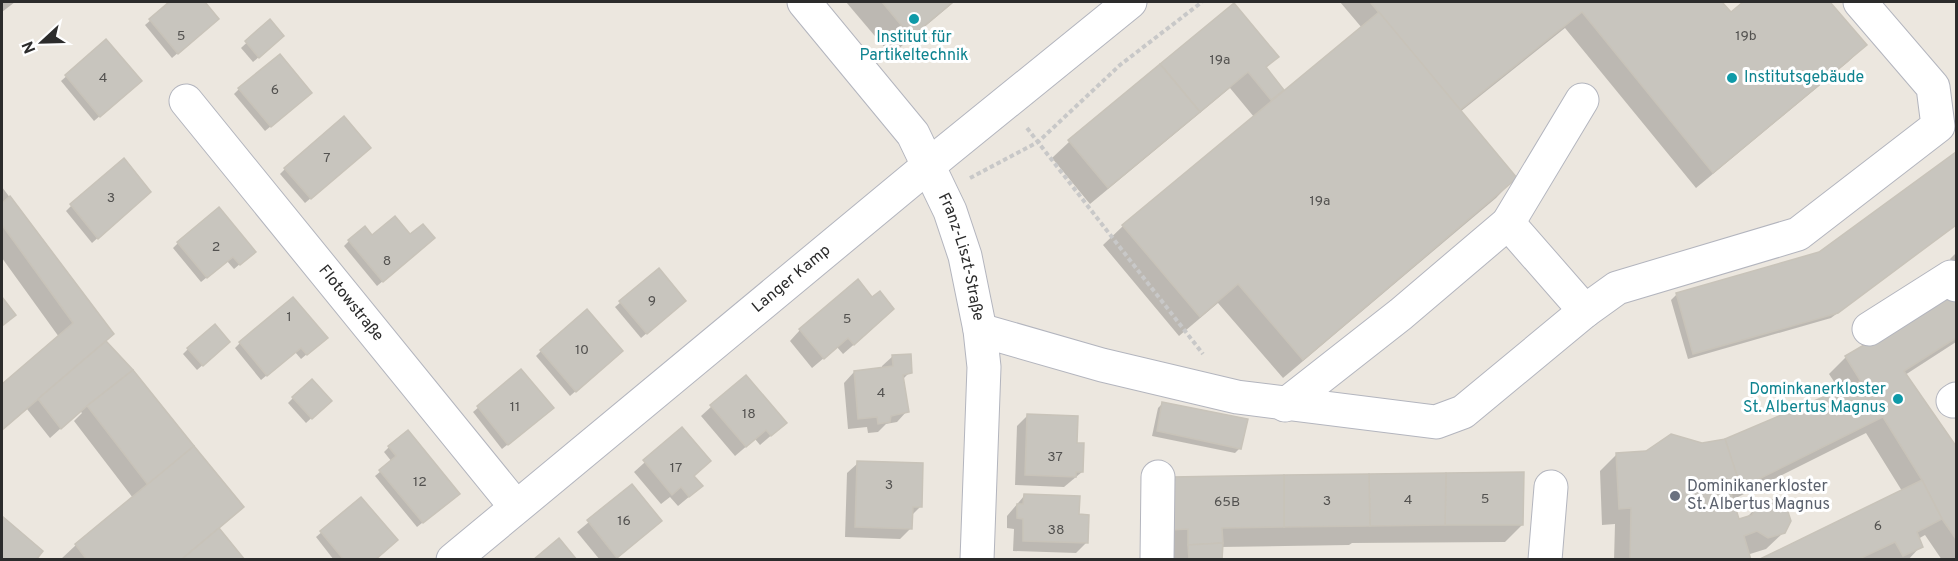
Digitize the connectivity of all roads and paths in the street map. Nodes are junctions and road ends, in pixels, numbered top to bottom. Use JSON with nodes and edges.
{"nodes":[{"id":1,"x":804,"y":2,"type":"edge"},
{"id":2,"x":1130,"y":2,"type":"edge"},
{"id":3,"x":1202,"y":2,"type":"edge"},
{"id":4,"x":1860,"y":2,"type":"edge"},
{"id":5,"x":1581,"y":100,"type":"dead end"},
{"id":6,"x":186,"y":101,"type":"dead end"},
{"id":7,"x":1008,"y":102,"type":"junction"},
{"id":8,"x":1038,"y":142,"type":"junction"},
{"id":9,"x":929,"y":167,"type":"junction"},
{"id":10,"x":1508,"y":223,"type":"junction"},
{"id":11,"x":1956,"y":285,"type":"edge"},
{"id":12,"x":1585,"y":311,"type":"junction"},
{"id":13,"x":1869,"y":329,"type":"dead end"},
{"id":14,"x":980,"y":330,"type":"junction"},
{"id":15,"x":1237,"y":397,"type":"junction"},
{"id":16,"x":1285,"y":405,"type":"junction"},
{"id":17,"x":1158,"y":477,"type":"dead end"},
{"id":18,"x":1551,"y":487,"type":"dead end"},
{"id":19,"x":516,"y":507,"type":"junction"},
{"id":20,"x":453,"y":560,"type":"edge"},
{"id":21,"x":977,"y":560,"type":"edge"},
{"id":22,"x":1157,"y":560,"type":"edge"},
{"id":23,"x":1545,"y":560,"type":"edge"}],
"edges":[{"from":1,"to":9,"type":"street","name":"Franz-Liszt-Straße"},
{"from":2,"to":7,"type":"street","name":"Langer Kamp"},
{"from":3,"to":8,"type":"path"},
{"from":4,"to":12,"type":"street"},
{"from":5,"to":10,"type":"street"},
{"from":6,"to":19,"type":"street","name":"Flotowstraße"},
{"from":7,"to":8,"type":"path"},
{"from":7,"to":9,"type":"street","name":"Langer Kamp"},
{"from":8,"to":15,"type":"path"},
{"from":9,"to":14,"type":"street","name":"Franz-Liszt-Straße"},
{"from":9,"to":19,"type":"street","name":"Langer Kamp"},
{"from":10,"to":12,"type":"street"},
{"from":10,"to":16,"type":"street"},
{"from":11,"to":13,"type":"street"},
{"from":12,"to":16,"type":"street"},
{"from":14,"to":15,"type":"street"},
{"from":14,"to":21,"type":"street","name":"Franz-Liszt-Straße"},
{"from":15,"to":16,"type":"street"},
{"from":17,"to":22,"type":"street"},
{"from":18,"to":23,"type":"street"},
{"from":19,"to":20,"type":"street","name":"Langer Kamp"}]}
